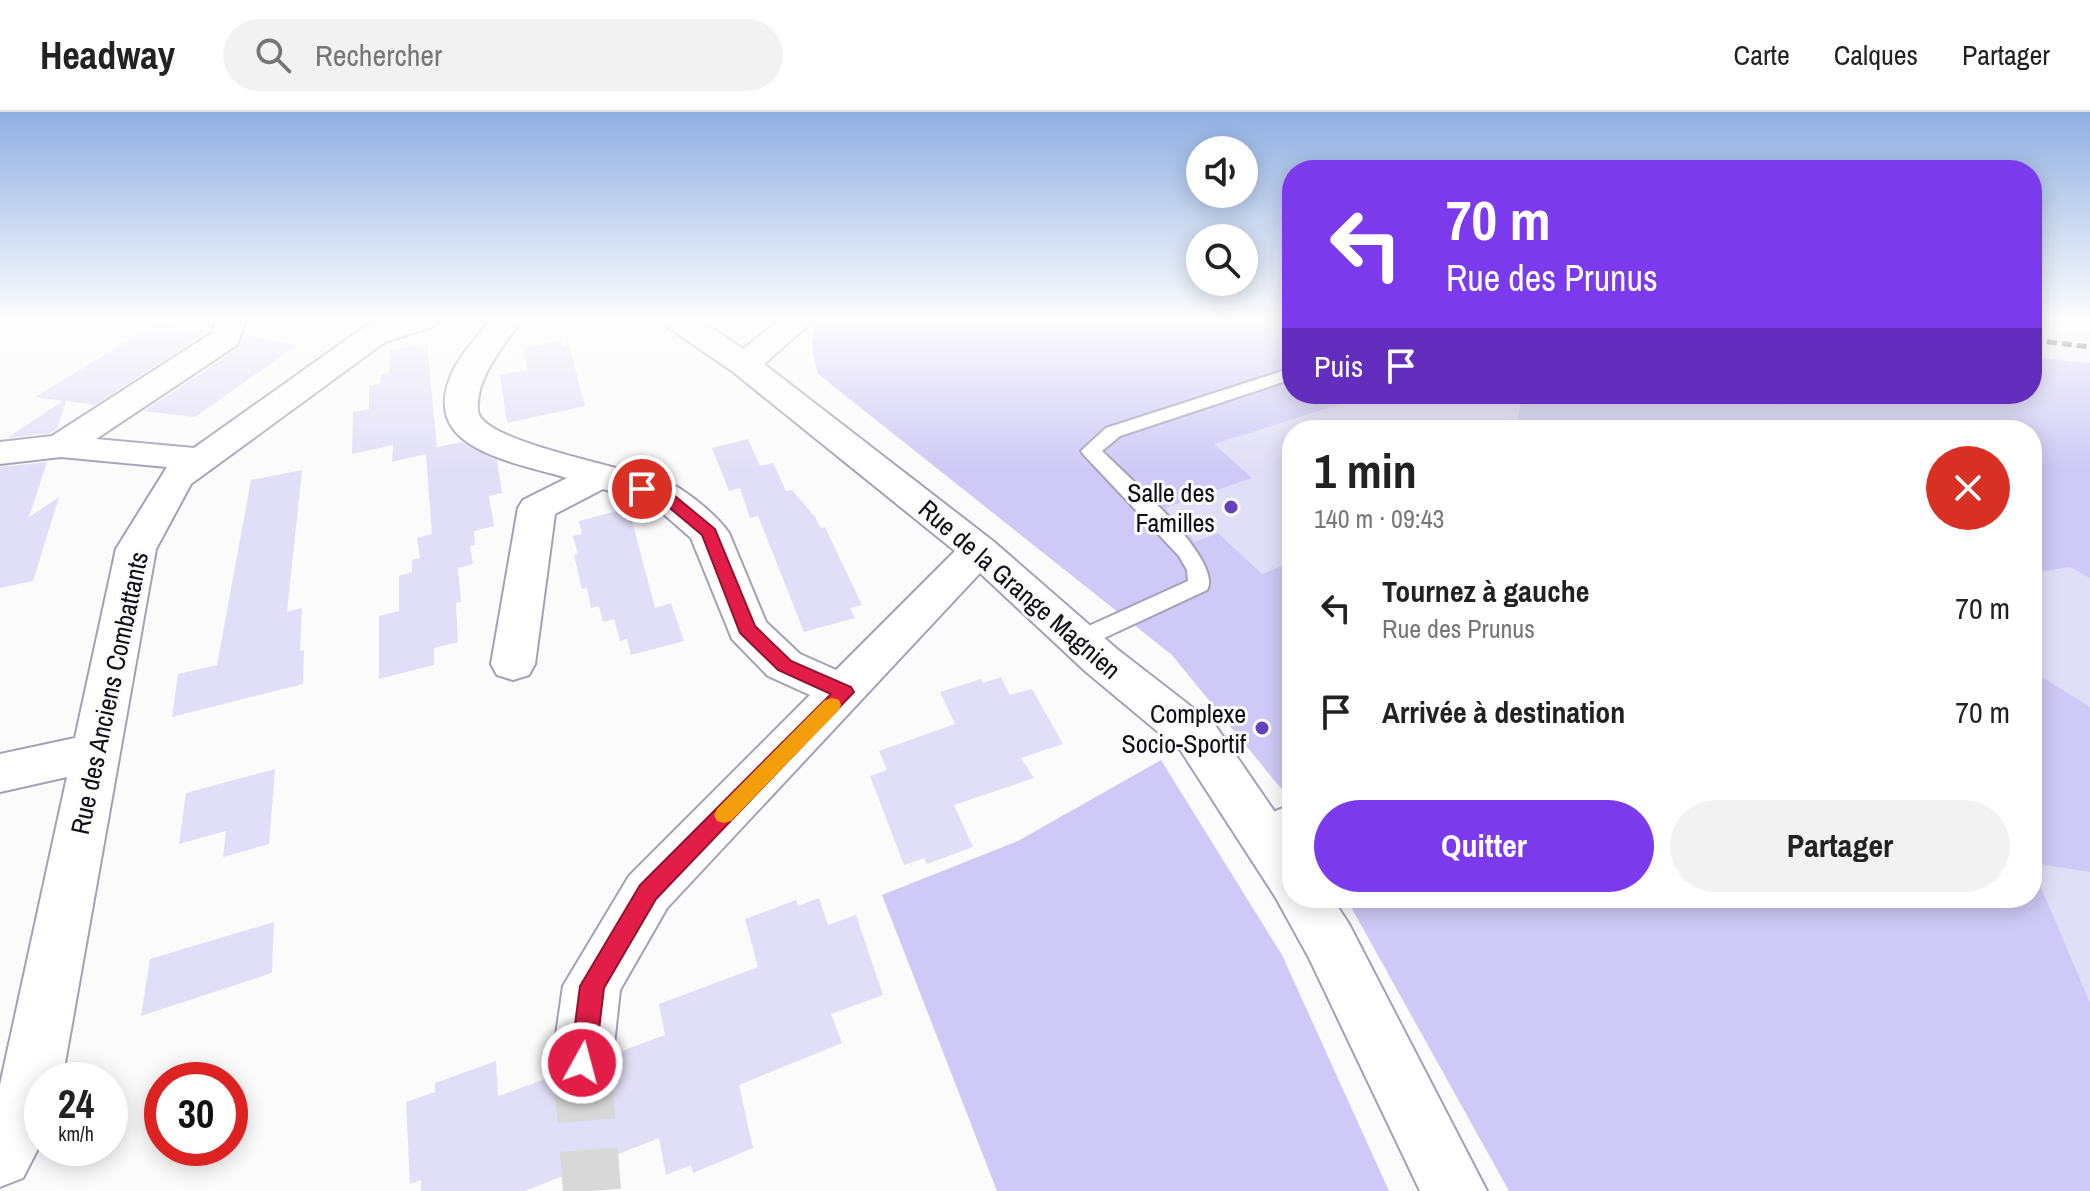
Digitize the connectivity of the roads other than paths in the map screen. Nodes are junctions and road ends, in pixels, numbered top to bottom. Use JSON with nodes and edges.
{"nodes":[{"id":1,"x":178,"y":369,"type":"edge"},
{"id":2,"x":326,"y":369,"type":"edge"},
{"id":3,"x":470,"y":369,"type":"edge"},
{"id":4,"x":751,"y":369,"type":"edge"},
{"id":5,"x":1282,"y":376,"type":"edge"},
{"id":6,"x":61,"y":446,"type":"junction"},
{"id":7,"x":0,"y":453,"type":"edge"},
{"id":8,"x":201,"y":460,"type":"junction"},
{"id":9,"x":599,"y":476,"type":"junction"},
{"id":10,"x":979,"y":550,"type":"junction"},
{"id":11,"x":1079,"y":640,"type":"junction"},
{"id":12,"x":513,"y":664,"type":"dead end"},
{"id":13,"x":844,"y":692,"type":"junction"},
{"id":14,"x":96,"y":752,"type":"junction"},
{"id":15,"x":0,"y":773,"type":"edge"},
{"id":16,"x":1276,"y":822,"type":"edge"},
{"id":17,"x":1282,"y":844,"type":"edge"},
{"id":18,"x":1309,"y":908,"type":"edge"},
{"id":19,"x":582,"y":1063,"type":"tunnel mouth"},
{"id":20,"x":0,"y":1155,"type":"edge"},
{"id":21,"x":1454,"y":1191,"type":"edge"}],
"edges":[{"from":1,"to":6,"type":"street"},
{"from":2,"to":8,"type":"street","name":"Rue des Anciens Combattants"},
{"from":3,"to":9,"type":"street"},
{"from":4,"to":10,"type":"street","name":"Rue de la Grange Magnien"},
{"from":5,"to":11,"type":"lane"},
{"from":6,"to":7,"type":"street"},
{"from":6,"to":8,"type":"street"},
{"from":8,"to":14,"type":"street","name":"Rue des Anciens Combattants"},
{"from":9,"to":12,"type":"street"},
{"from":9,"to":13,"type":"street"},
{"from":10,"to":11,"type":"street","name":"Rue de la Grange Magnien"},
{"from":10,"to":13,"type":"street"},
{"from":11,"to":16,"type":"street","name":"Rue de la Grange Magnien"},
{"from":13,"to":19,"type":"street"},
{"from":14,"to":15,"type":"street"},
{"from":14,"to":20,"type":"street","name":"Rue des Anciens Combattants"},
{"from":16,"to":17,"type":"street","name":"Rue de la Grange Magnien"},
{"from":18,"to":21,"type":"street"}]}
